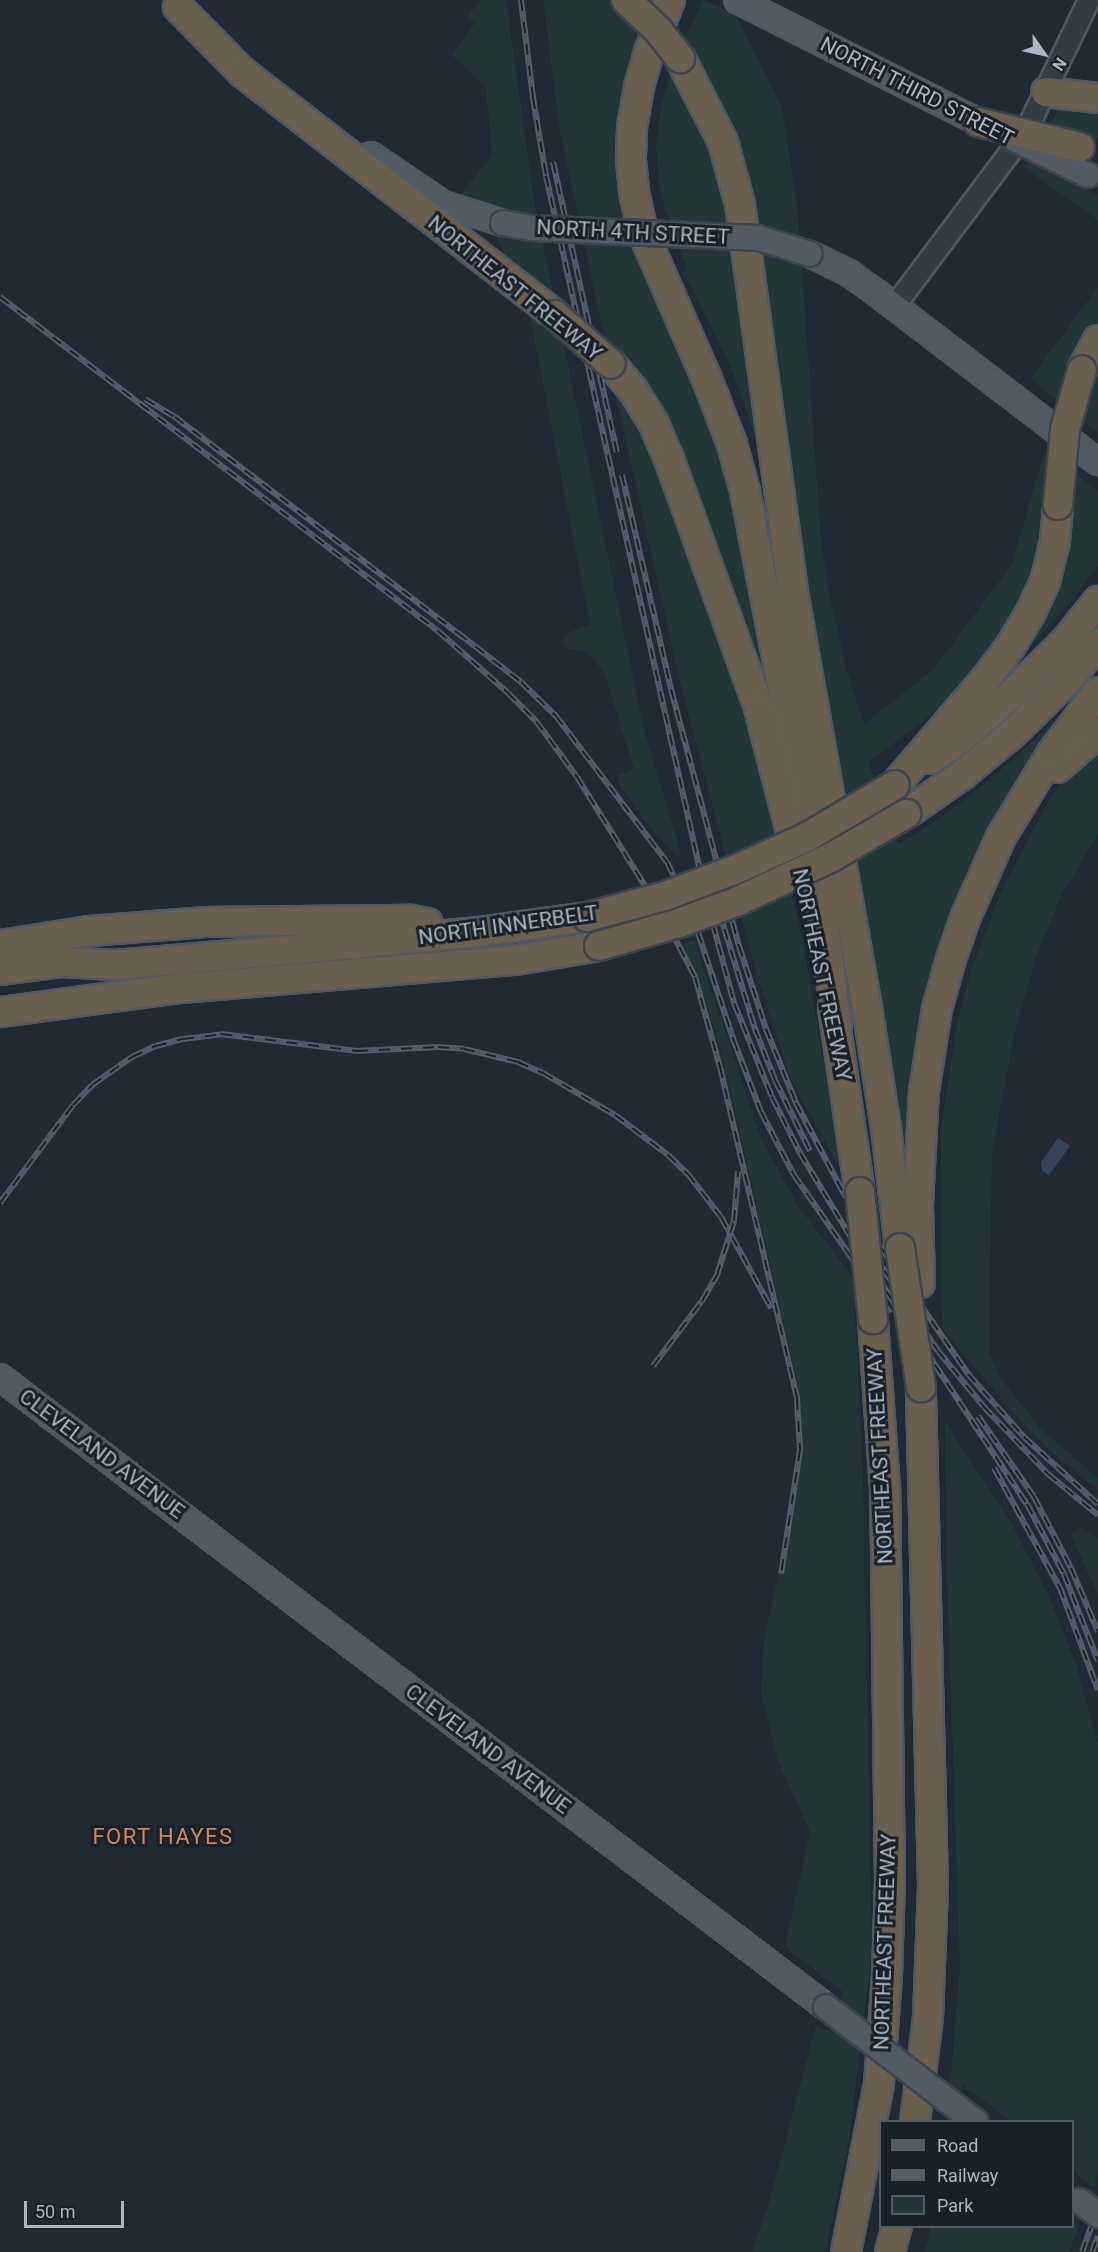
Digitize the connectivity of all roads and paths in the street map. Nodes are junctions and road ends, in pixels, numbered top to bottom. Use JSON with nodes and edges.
{"nodes":[{"id":1,"x":626,"y":0,"type":"edge"},
{"id":2,"x":670,"y":0,"type":"edge"},
{"id":3,"x":690,"y":0,"type":"edge"},
{"id":4,"x":737,"y":0,"type":"edge"},
{"id":5,"x":1089,"y":0,"type":"edge"},
{"id":6,"x":173,"y":3,"type":"edge"},
{"id":7,"x":1046,"y":92,"type":"junction"},
{"id":8,"x":1098,"y":98,"type":"edge"},
{"id":9,"x":978,"y":123,"type":"junction"},
{"id":10,"x":1098,"y":147,"type":"edge"},
{"id":11,"x":1093,"y":177,"type":"edge"},
{"id":12,"x":894,"y":307,"type":"junction"},
{"id":13,"x":1098,"y":340,"type":"edge"},
{"id":14,"x":1098,"y":462,"type":"edge"},
{"id":15,"x":792,"y":586,"type":"junction"},
{"id":16,"x":1098,"y":601,"type":"edge"},
{"id":17,"x":1098,"y":644,"type":"edge"},
{"id":18,"x":1098,"y":692,"type":"edge"},
{"id":19,"x":1098,"y":733,"type":"edge"},
{"id":20,"x":895,"y":785,"type":"junction"},
{"id":21,"x":1016,"y":811,"type":"junction"},
{"id":22,"x":478,"y":932,"type":"junction"},
{"id":23,"x":0,"y":945,"type":"edge"},
{"id":24,"x":115,"y":965,"type":"junction"},
{"id":25,"x":0,"y":970,"type":"edge"},
{"id":26,"x":0,"y":990,"type":"edge"},
{"id":27,"x":0,"y":1012,"type":"edge"},
{"id":28,"x":837,"y":1026,"type":"junction"},
{"id":29,"x":0,"y":1377,"type":"edge"},
{"id":30,"x":921,"y":1387,"type":"junction"},
{"id":31,"x":915,"y":2120,"type":"edge"},
{"id":32,"x":975,"y":2120,"type":"edge"},
{"id":33,"x":855,"y":2219,"type":"junction"},
{"id":34,"x":896,"y":2228,"type":"edge"},
{"id":35,"x":915,"y":2228,"type":"edge"},
{"id":36,"x":842,"y":2252,"type":"edge"},
{"id":37,"x":846,"y":2252,"type":"edge"},
{"id":38,"x":890,"y":2252,"type":"edge"},
{"id":39,"x":910,"y":2252,"type":"edge"}],
"edges":[{"from":1,"to":15,"type":"highway","name":"NORTHEAST FREEWAY","bridge":true},
{"from":2,"to":28,"type":"highway"},
{"from":3,"to":15,"type":"highway"},
{"from":4,"to":9,"type":"main road","name":"NORTH THIRD STREET"},
{"from":5,"to":7,"type":"street"},
{"from":6,"to":12,"type":"main road","name":"NORTH 4TH STREET","bridge":true},
{"from":6,"to":28,"type":"highway","name":"NORTHEAST FREEWAY","bridge":true},
{"from":7,"to":8,"type":"highway"},
{"from":7,"to":12,"type":"street"},
{"from":9,"to":10,"type":"highway","bridge":true},
{"from":9,"to":11,"type":"main road","name":"NORTH THIRD STREET","bridge":true},
{"from":12,"to":14,"type":"main road","name":"NORTH 4TH STREET"},
{"from":13,"to":20,"type":"highway","bridge":true},
{"from":15,"to":30,"type":"highway","name":"NORTHEAST FREEWAY","bridge":true},
{"from":16,"to":20,"type":"highway","name":"NORTH INNERBELT"},
{"from":17,"to":27,"type":"highway","name":"NORTH INNERBELT","bridge":true},
{"from":18,"to":21,"type":"highway"},
{"from":19,"to":21,"type":"highway"},
{"from":20,"to":22,"type":"highway","name":"NORTH INNERBELT","bridge":true},
{"from":21,"to":30,"type":"highway","bridge":true},
{"from":22,"to":23,"type":"highway"},
{"from":22,"to":24,"type":"highway","name":"NORTH INNERBELT"},
{"from":24,"to":25,"type":"highway","name":"NORTH INNERBELT"},
{"from":24,"to":26,"type":"highway"},
{"from":28,"to":33,"type":"highway","name":"NORTHEAST FREEWAY","bridge":true},
{"from":29,"to":32,"type":"main road","name":"CLEVELAND AVENUE","bridge":true},
{"from":30,"to":31,"type":"highway","name":"NORTHEAST FREEWAY"},
{"from":33,"to":36,"type":"highway"},
{"from":33,"to":37,"type":"highway","name":"NORTHEAST FREEWAY"},
{"from":34,"to":38,"type":"highway"},
{"from":35,"to":39,"type":"highway"}]}
